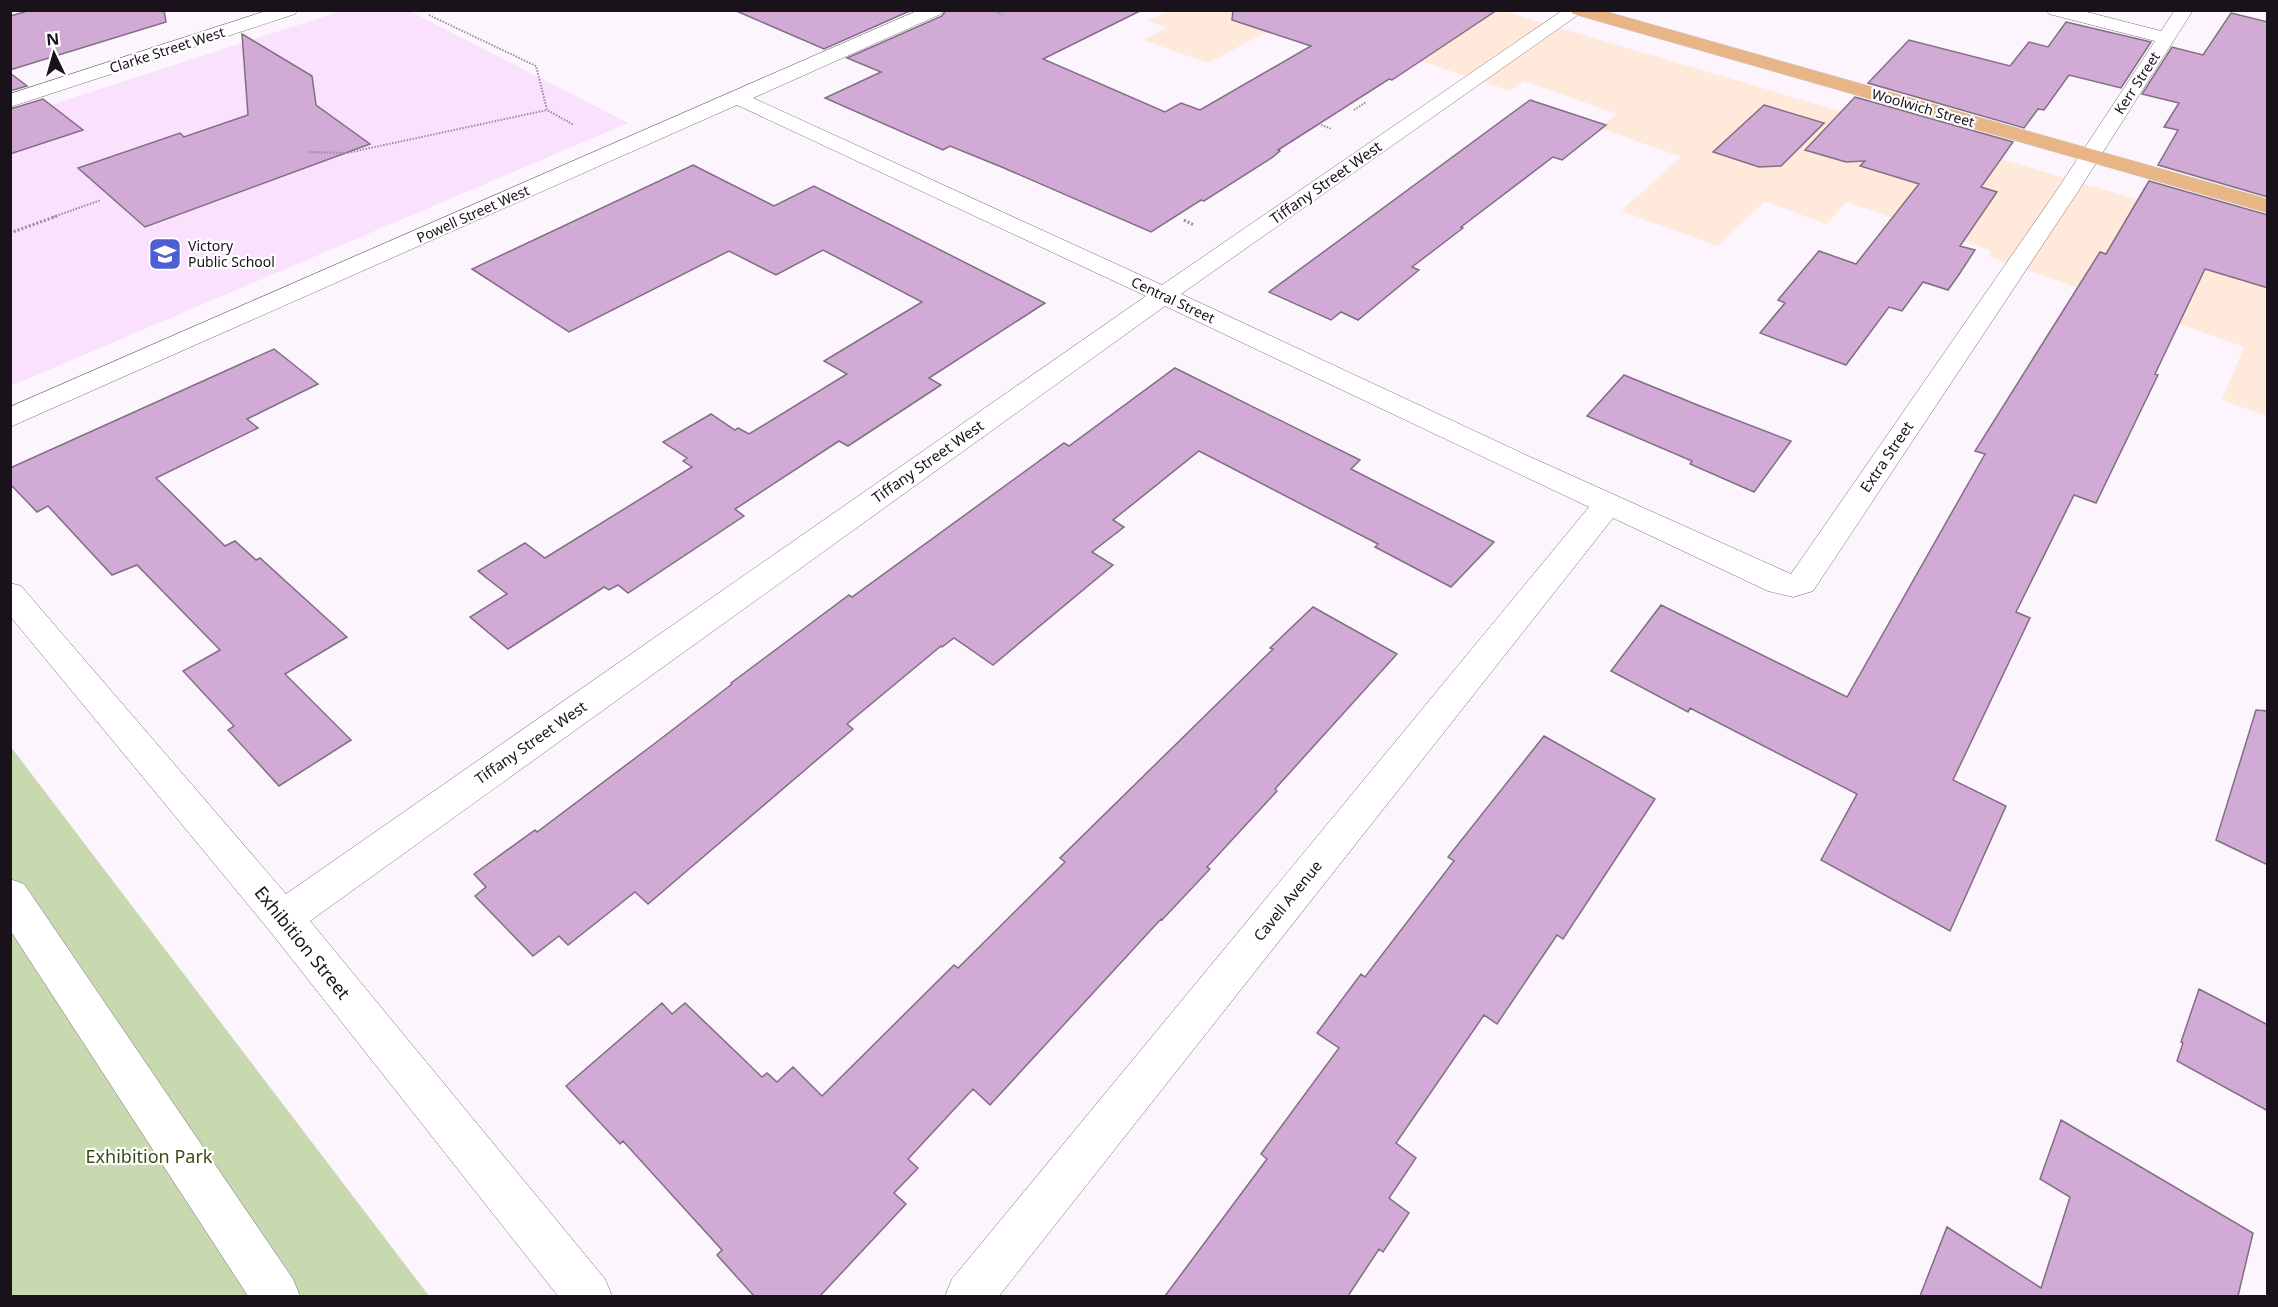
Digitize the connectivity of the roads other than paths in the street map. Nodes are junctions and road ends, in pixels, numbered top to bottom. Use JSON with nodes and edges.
{"nodes":[{"id":1,"x":289,"y":10,"type":"edge"},
{"id":2,"x":935,"y":10,"type":"edge"},
{"id":3,"x":1577,"y":10,"type":"edge"},
{"id":4,"x":2055,"y":10,"type":"edge"},
{"id":5,"x":2184,"y":10,"type":"edge"},
{"id":6,"x":2166,"y":38,"type":"junction"},
{"id":7,"x":738,"y":98,"type":"junction"},
{"id":8,"x":10,"y":101,"type":"edge"},
{"id":9,"x":2090,"y":155,"type":"junction"},
{"id":10,"x":2268,"y":206,"type":"edge"},
{"id":11,"x":1164,"y":295,"type":"junction"},
{"id":12,"x":10,"y":418,"type":"edge"},
{"id":13,"x":1607,"y":505,"type":"junction"},
{"id":14,"x":10,"y":594,"type":"edge"},
{"id":15,"x":10,"y":896,"type":"edge"},
{"id":16,"x":283,"y":918,"type":"junction"},
{"id":17,"x":276,"y":1296,"type":"edge"},
{"id":18,"x":588,"y":1296,"type":"edge"},
{"id":19,"x":969,"y":1296,"type":"edge"}],
"edges":[{"from":1,"to":8,"type":"street","name":"Clarke Street West"},
{"from":2,"to":7,"type":"street","name":"Powell Street West"},
{"from":3,"to":9,"type":"main road","name":"Woolwich Street"},
{"from":3,"to":11,"type":"street","name":"Tiffany Street West"},
{"from":4,"to":6,"type":"street"},
{"from":5,"to":6,"type":"street","name":"Kerr Street"},
{"from":6,"to":9,"type":"street","name":"Kerr Street"},
{"from":7,"to":11,"type":"street","name":"Central Street"},
{"from":7,"to":12,"type":"street","name":"Powell Street West"},
{"from":9,"to":10,"type":"main road","name":"Woolwich Street"},
{"from":9,"to":13,"type":"street","name":"Extra Street"},
{"from":11,"to":13,"type":"street","name":"Central Street"},
{"from":11,"to":16,"type":"street","name":"Tiffany Street West"},
{"from":13,"to":19,"type":"street","name":"Cavell Avenue"},
{"from":14,"to":16,"type":"street","name":"Exhibition Street"},
{"from":15,"to":17,"type":"street"},
{"from":16,"to":18,"type":"street","name":"Exhibition Street"}]}
